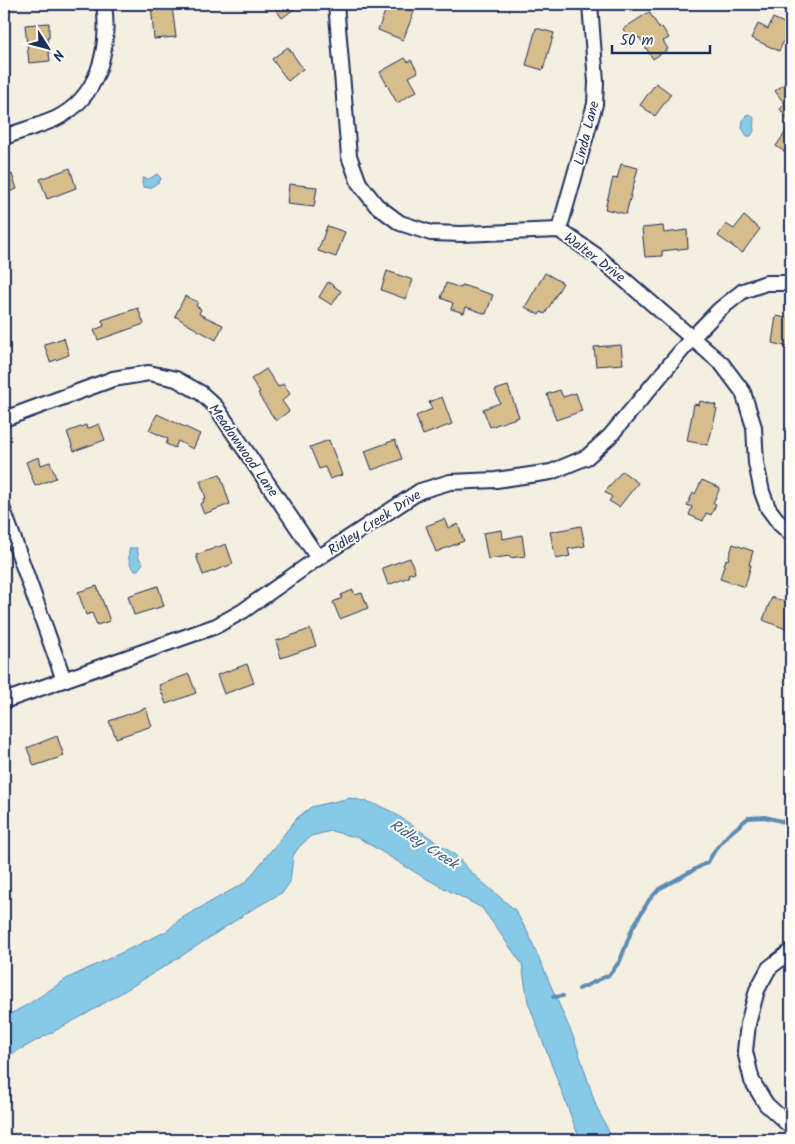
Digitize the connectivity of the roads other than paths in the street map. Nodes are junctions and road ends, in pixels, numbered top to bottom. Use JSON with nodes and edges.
{"nodes":[{"id":1,"x":104,"y":4,"type":"edge"},
{"id":2,"x":336,"y":4,"type":"edge"},
{"id":3,"x":590,"y":4,"type":"edge"},
{"id":4,"x":4,"y":137,"type":"edge"},
{"id":5,"x":559,"y":230,"type":"junction"},
{"id":6,"x":791,"y":283,"type":"edge"},
{"id":7,"x":692,"y":338,"type":"junction"},
{"id":8,"x":4,"y":419,"type":"edge"},
{"id":9,"x":4,"y":512,"type":"edge"},
{"id":10,"x":791,"y":534,"type":"edge"},
{"id":11,"x":318,"y":558,"type":"junction"},
{"id":12,"x":64,"y":680,"type":"junction"},
{"id":13,"x":4,"y":701,"type":"edge"},
{"id":14,"x":791,"y":950,"type":"edge"},
{"id":15,"x":791,"y":1127,"type":"edge"}],
"edges":[{"from":1,"to":4,"type":"street"},
{"from":2,"to":5,"type":"street","name":"Walter Drive"},
{"from":3,"to":5,"type":"street","name":"Linda Lane"},
{"from":5,"to":7,"type":"street","name":"Walter Drive"},
{"from":6,"to":7,"type":"street","name":"Ridley Creek Drive"},
{"from":7,"to":10,"type":"street","name":"Walter Drive"},
{"from":7,"to":11,"type":"street","name":"Ridley Creek Drive"},
{"from":8,"to":11,"type":"street","name":"Meadowwood Lane"},
{"from":9,"to":12,"type":"street"},
{"from":11,"to":12,"type":"street","name":"Ridley Creek Drive"},
{"from":12,"to":13,"type":"street","name":"Ridley Creek Drive"},
{"from":14,"to":15,"type":"street"}]}
